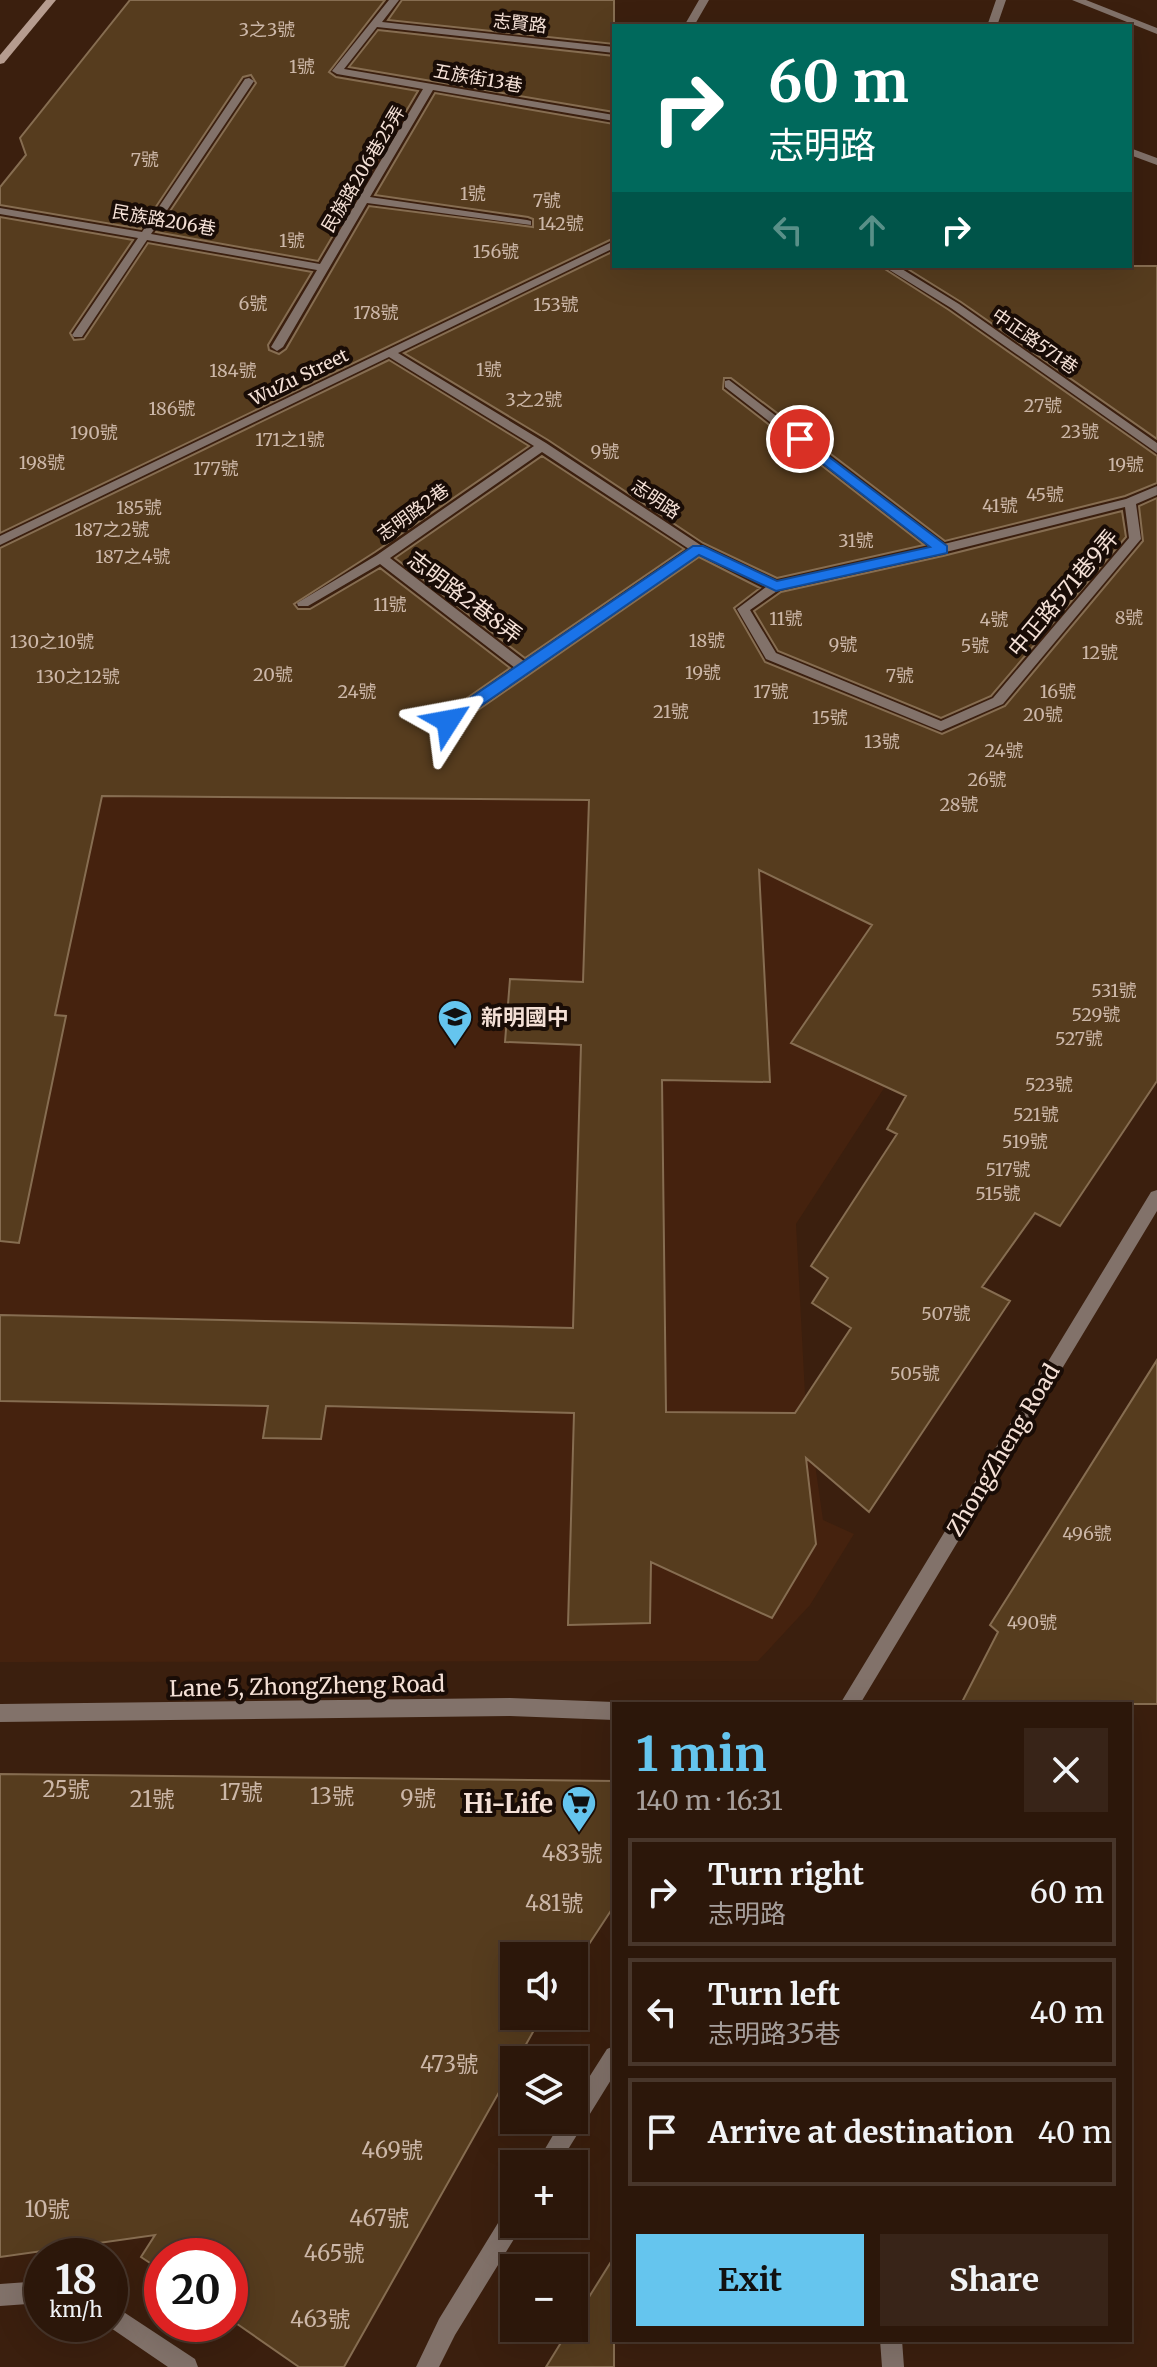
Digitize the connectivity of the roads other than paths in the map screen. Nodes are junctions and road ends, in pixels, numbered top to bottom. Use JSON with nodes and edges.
{"nodes":[{"id":1,"x":51,"y":0,"type":"edge"},
{"id":2,"x":394,"y":0,"type":"edge"},
{"id":3,"x":704,"y":0,"type":"edge"},
{"id":4,"x":1001,"y":0,"type":"edge"},
{"id":5,"x":1077,"y":0,"type":"edge"},
{"id":6,"x":375,"y":24,"type":"junction"},
{"id":7,"x":690,"y":24,"type":"edge"},
{"id":8,"x":993,"y":24,"type":"edge"},
{"id":9,"x":1157,"y":31,"type":"edge"},
{"id":10,"x":612,"y":50,"type":"edge"},
{"id":11,"x":0,"y":61,"type":"edge"},
{"id":12,"x":249,"y":81,"type":"dead end"},
{"id":13,"x":430,"y":86,"type":"junction"},
{"id":14,"x":612,"y":118,"type":"edge"},
{"id":15,"x":1132,"y":152,"type":"edge"},
{"id":16,"x":1157,"y":162,"type":"edge"},
{"id":17,"x":365,"y":200,"type":"junction"},
{"id":18,"x":0,"y":211,"type":"edge"},
{"id":19,"x":527,"y":223,"type":"dead end"},
{"id":20,"x":144,"y":234,"type":"junction"},
{"id":21,"x":612,"y":245,"type":"edge"},
{"id":22,"x":321,"y":267,"type":"junction"},
{"id":23,"x":892,"y":268,"type":"edge"},
{"id":24,"x":78,"y":335,"type":"dead end"},
{"id":25,"x":277,"y":347,"type":"dead end"},
{"id":26,"x":390,"y":353,"type":"junction"},
{"id":27,"x":729,"y":384,"type":"dead end"},
{"id":28,"x":542,"y":446,"type":"junction"},
{"id":29,"x":1157,"y":449,"type":"edge"},
{"id":30,"x":1157,"y":490,"type":"edge"},
{"id":31,"x":1130,"y":502,"type":"junction"},
{"id":32,"x":0,"y":541,"type":"edge"},
{"id":33,"x":698,"y":549,"type":"junction"},
{"id":34,"x":942,"y":549,"type":"junction"},
{"id":35,"x":381,"y":558,"type":"junction"},
{"id":36,"x":776,"y":586,"type":"junction"},
{"id":37,"x":303,"y":603,"type":"dead end"},
{"id":38,"x":524,"y":668,"type":"junction"},
{"id":39,"x":448,"y":721,"type":"dead end"},
{"id":40,"x":1157,"y":1197,"type":"edge"},
{"id":41,"x":850,"y":1702,"type":"edge"},
{"id":42,"x":612,"y":1711,"type":"edge"},
{"id":43,"x":0,"y":1713,"type":"edge"},
{"id":44,"x":612,"y":2059,"type":"edge"},
{"id":45,"x":556,"y":2150,"type":"edge"},
{"id":46,"x":502,"y":2238,"type":"edge"},
{"id":47,"x":24,"y":2293,"type":"edge"},
{"id":48,"x":0,"y":2295,"type":"edge"},
{"id":49,"x":128,"y":2326,"type":"edge"},
{"id":50,"x":891,"y":2342,"type":"edge"},
{"id":51,"x":187,"y":2367,"type":"edge"},
{"id":52,"x":427,"y":2367,"type":"edge"},
{"id":53,"x":893,"y":2367,"type":"edge"}],
"edges":[{"from":1,"to":11,"type":"main road"},
{"from":2,"to":6,"type":"street"},
{"from":3,"to":7,"type":"street"},
{"from":4,"to":8,"type":"street"},
{"from":5,"to":9,"type":"street"},
{"from":6,"to":10,"type":"street","name":"志賢路"},
{"from":6,"to":13,"type":"street","name":"五族街13巷"},
{"from":12,"to":20,"type":"street"},
{"from":13,"to":14,"type":"street","name":"五族街13巷"},
{"from":13,"to":17,"type":"street","name":"民族路206巷25弄"},
{"from":15,"to":16,"type":"street"},
{"from":17,"to":19,"type":"street"},
{"from":17,"to":22,"type":"street","name":"民族路206巷25弄"},
{"from":18,"to":20,"type":"street","name":"民族路206巷"},
{"from":20,"to":22,"type":"street","name":"民族路206巷"},
{"from":20,"to":24,"type":"street"},
{"from":21,"to":26,"type":"street","name":"WuZu Street"},
{"from":22,"to":25,"type":"street","name":"民族路206巷25弄"},
{"from":23,"to":29,"type":"street","name":"中正路571巷"},
{"from":26,"to":28,"type":"street","name":"志明路"},
{"from":26,"to":32,"type":"street","name":"WuZu Street"},
{"from":27,"to":34,"type":"street"},
{"from":28,"to":33,"type":"street","name":"志明路"},
{"from":28,"to":35,"type":"street","name":"志明路2巷"},
{"from":30,"to":31,"type":"street"},
{"from":31,"to":34,"type":"street"},
{"from":31,"to":36,"type":"street","name":"中正路571巷9弄"},
{"from":33,"to":36,"type":"street","name":"志明路"},
{"from":33,"to":38,"type":"street"},
{"from":34,"to":36,"type":"street"},
{"from":35,"to":37,"type":"street","name":"志明路2巷"},
{"from":35,"to":38,"type":"street","name":"志明路2巷8弄"},
{"from":38,"to":39,"type":"street"},
{"from":40,"to":41,"type":"street","name":"ZhongZheng Road"},
{"from":42,"to":43,"type":"street","name":"Lane 5, ZhongZheng Road"},
{"from":44,"to":45,"type":"street"},
{"from":46,"to":52,"type":"street"},
{"from":47,"to":48,"type":"street"},
{"from":49,"to":51,"type":"street"},
{"from":50,"to":53,"type":"street"}]}
